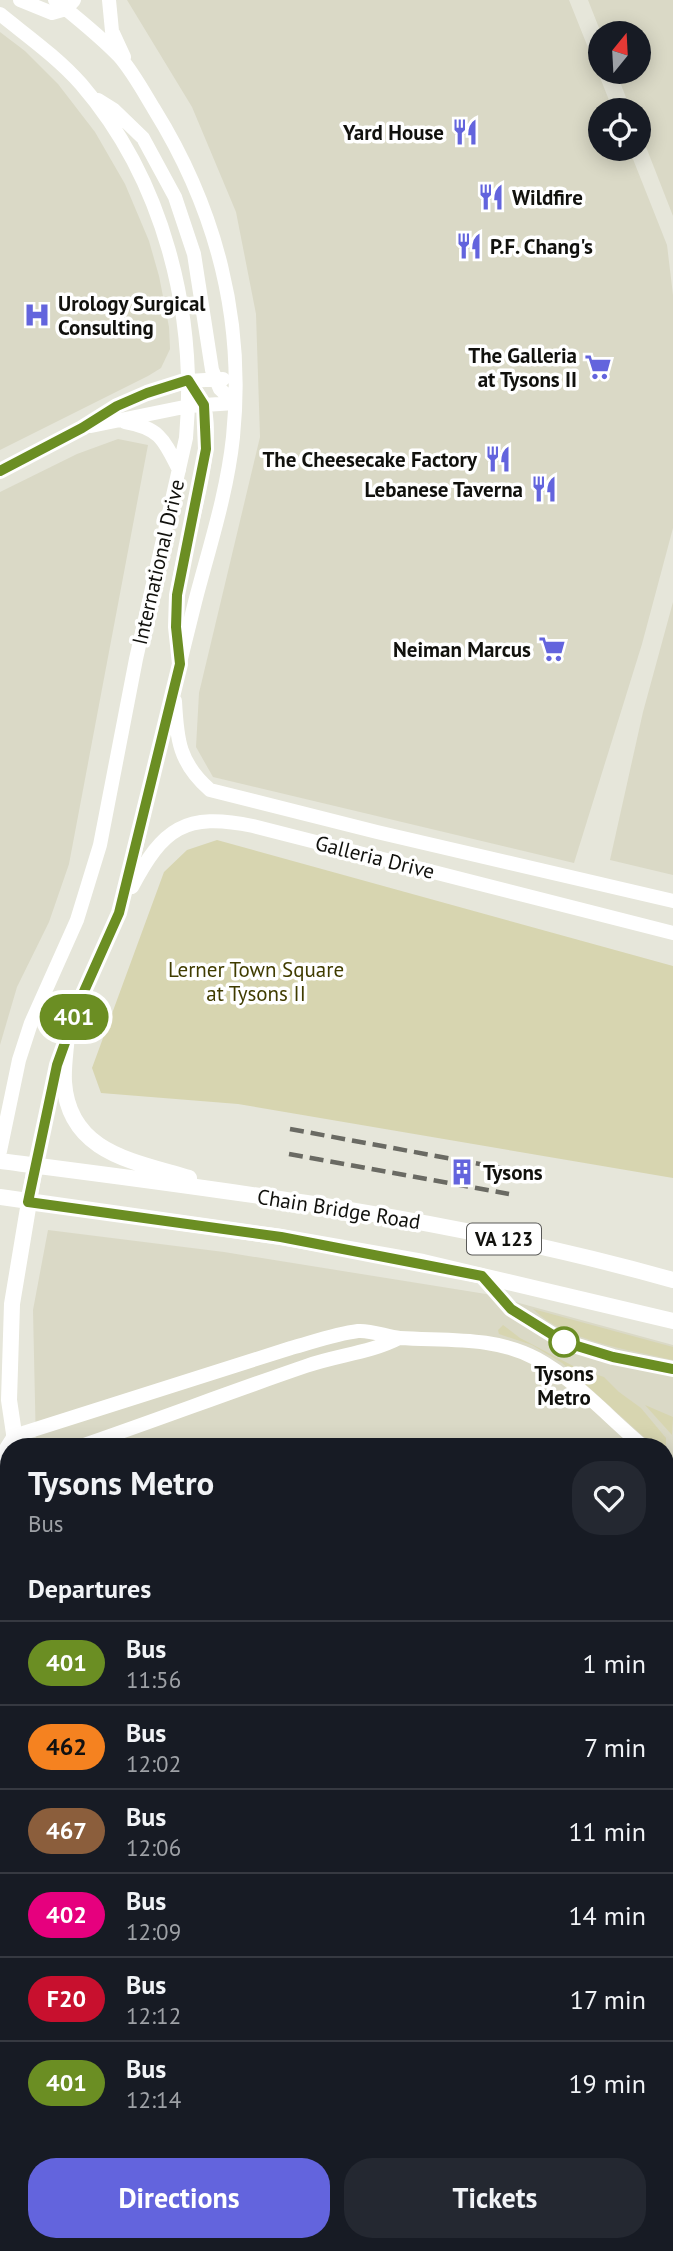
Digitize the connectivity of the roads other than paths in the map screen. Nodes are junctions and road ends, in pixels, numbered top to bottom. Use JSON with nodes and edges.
{"nodes":[{"id":1,"x":20,"y":0,"type":"edge"},
{"id":2,"x":109,"y":0,"type":"edge"},
{"id":3,"x":65,"y":3,"type":"edge"},
{"id":4,"x":38,"y":4,"type":"edge"},
{"id":5,"x":0,"y":14,"type":"edge"},
{"id":6,"x":14,"y":25,"type":"junction"},
{"id":7,"x":132,"y":74,"type":"junction"},
{"id":8,"x":88,"y":93,"type":"junction"},
{"id":9,"x":235,"y":378,"type":"junction"},
{"id":10,"x":215,"y":379,"type":"junction"},
{"id":11,"x":188,"y":380,"type":"junction"},
{"id":12,"x":235,"y":403,"type":"junction"},
{"id":13,"x":204,"y":405,"type":"junction"},
{"id":14,"x":188,"y":407,"type":"junction"},
{"id":15,"x":117,"y":421,"type":"junction"},
{"id":16,"x":82,"y":428,"type":"junction"},
{"id":17,"x":179,"y":470,"type":"junction"},
{"id":18,"x":0,"y":471,"type":"edge"},
{"id":19,"x":180,"y":664,"type":"junction"},
{"id":20,"x":175,"y":686,"type":"junction"},
{"id":21,"x":673,"y":901,"type":"edge"},
{"id":22,"x":119,"y":913,"type":"junction"},
{"id":23,"x":673,"y":933,"type":"edge"},
{"id":24,"x":67,"y":1034,"type":"junction"},
{"id":25,"x":12,"y":1091,"type":"junction"},
{"id":26,"x":0,"y":1109,"type":"edge"},
{"id":27,"x":0,"y":1151,"type":"edge"},
{"id":28,"x":0,"y":1161,"type":"edge"},
{"id":29,"x":35,"y":1166,"type":"junction"},
{"id":30,"x":235,"y":1192,"type":"junction"},
{"id":31,"x":0,"y":1197,"type":"edge"},
{"id":32,"x":28,"y":1202,"type":"junction"},
{"id":33,"x":604,"y":1261,"type":"junction"},
{"id":34,"x":673,"y":1274,"type":"edge"},
{"id":35,"x":673,"y":1280,"type":"edge"},
{"id":36,"x":673,"y":1321,"type":"edge"},
{"id":37,"x":399,"y":1338,"type":"junction"},
{"id":38,"x":14,"y":1438,"type":"edge"},
{"id":39,"x":26,"y":1438,"type":"edge"},
{"id":40,"x":103,"y":1438,"type":"edge"},
{"id":41,"x":634,"y":1438,"type":"edge"}],
"edges":[{"from":1,"to":4,"type":"main road"},
{"from":2,"to":7,"type":"main road"},
{"from":3,"to":4,"type":"main road"},
{"from":3,"to":7,"type":"main road"},
{"from":4,"to":6,"type":"main road"},
{"from":5,"to":6,"type":"main road","name":"International Drive"},
{"from":6,"to":8,"type":"main road","name":"International Drive"},
{"from":7,"to":9,"type":"main road"},
{"from":8,"to":10,"type":"main road"},
{"from":8,"to":11,"type":"main road","name":"International Drive"},
{"from":9,"to":10,"type":"main road"},
{"from":9,"to":12,"type":"main road"},
{"from":10,"to":11,"type":"main road"},
{"from":10,"to":12,"type":"main road"},
{"from":11,"to":13,"type":"main road"},
{"from":11,"to":14,"type":"main road","name":"International Drive"},
{"from":11,"to":16,"type":"main road"},
{"from":12,"to":13,"type":"main road"},
{"from":12,"to":19,"type":"main road"},
{"from":13,"to":14,"type":"main road"},
{"from":13,"to":19,"type":"main road"},
{"from":14,"to":15,"type":"main road"},
{"from":14,"to":17,"type":"main road","name":"International Drive"},
{"from":15,"to":16,"type":"main road"},
{"from":15,"to":17,"type":"main road"},
{"from":16,"to":18,"type":"main road"},
{"from":17,"to":25,"type":"main road","name":"International Drive"},
{"from":19,"to":20,"type":"main road"},
{"from":20,"to":21,"type":"main road","name":"Galleria Drive"},
{"from":20,"to":22,"type":"main road"},
{"from":22,"to":23,"type":"main road","name":"Galleria Drive"},
{"from":22,"to":24,"type":"main road"},
{"from":24,"to":29,"type":"main road"},
{"from":24,"to":30,"type":"main road"},
{"from":25,"to":26,"type":"street"},
{"from":25,"to":27,"type":"main road","name":"International Drive"},
{"from":28,"to":29,"type":"main road","name":"Chain Bridge Road","number":"VA 123"},
{"from":29,"to":30,"type":"main road","name":"Chain Bridge Road","number":"VA 123"},
{"from":29,"to":32,"type":"main road"},
{"from":30,"to":33,"type":"main road","name":"Chain Bridge Road","number":"VA 123"},
{"from":31,"to":32,"type":"main road","name":"Chain Bridge Road","number":"VA 123"},
{"from":32,"to":36,"type":"main road","name":"Chain Bridge Road","number":"VA 123"},
{"from":32,"to":38,"type":"main road"},
{"from":33,"to":34,"type":"main road"},
{"from":33,"to":35,"type":"main road","name":"Chain Bridge Road","number":"VA 123"},
{"from":37,"to":39,"type":"main road"},
{"from":37,"to":40,"type":"main road"},
{"from":37,"to":41,"type":"main road"}]}
